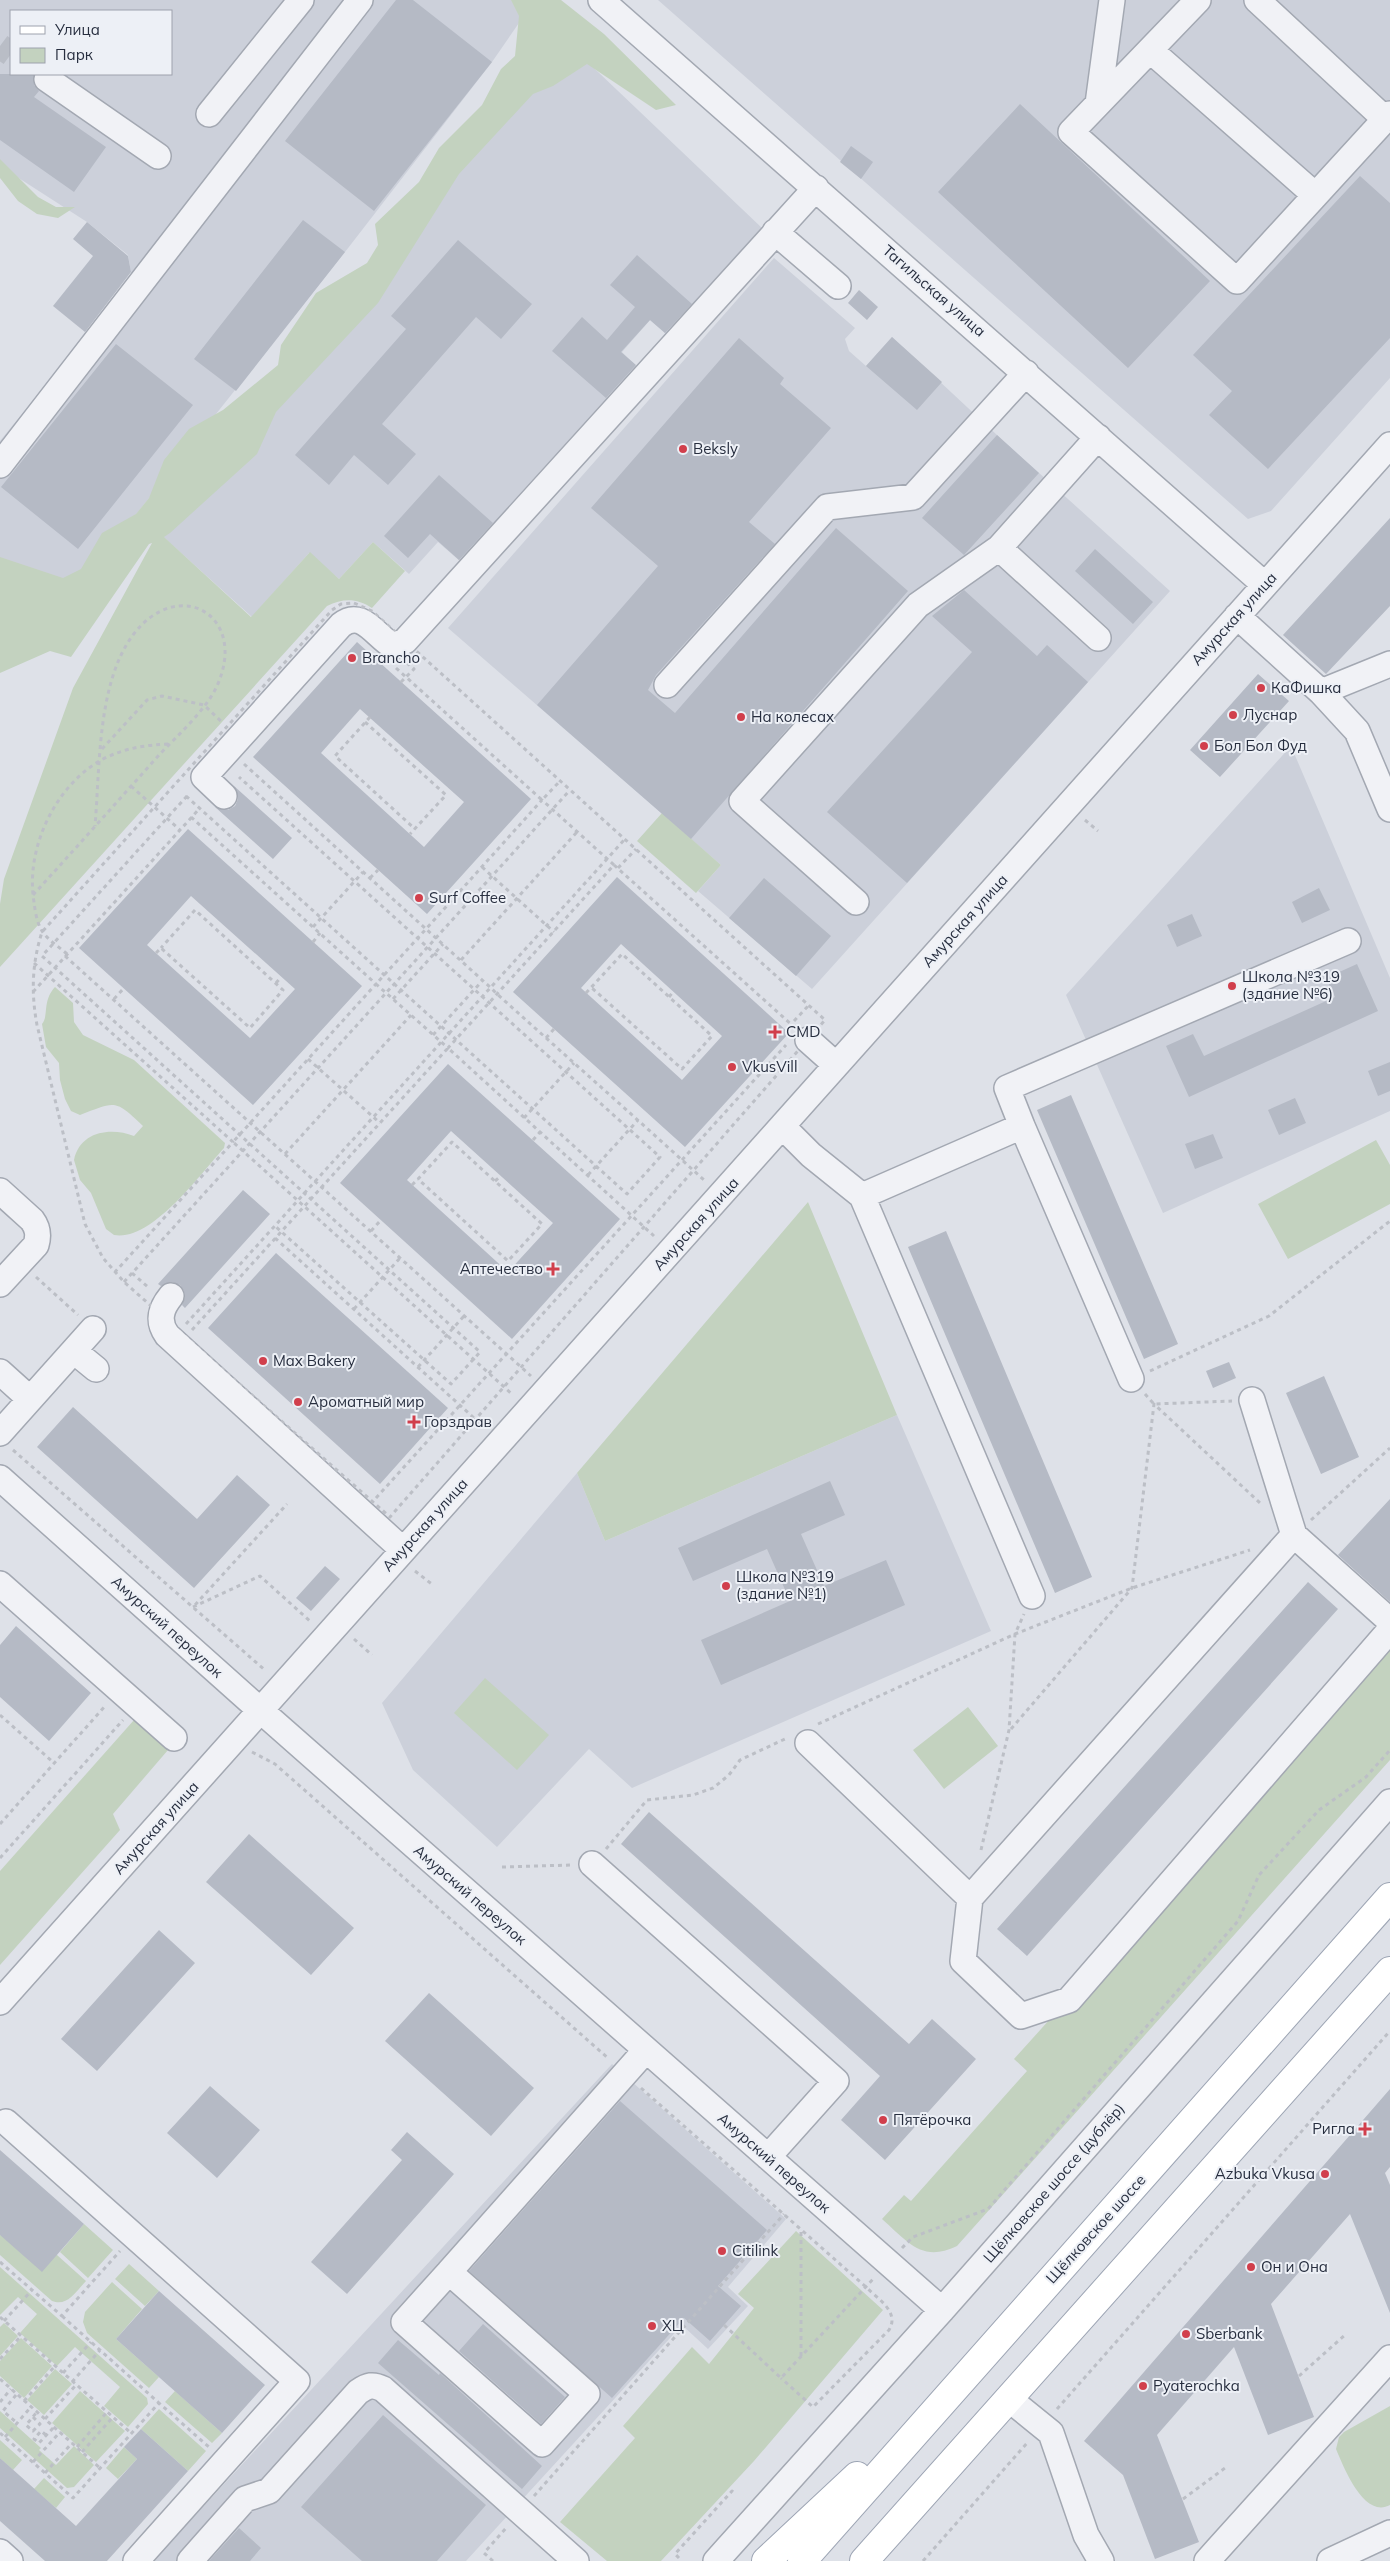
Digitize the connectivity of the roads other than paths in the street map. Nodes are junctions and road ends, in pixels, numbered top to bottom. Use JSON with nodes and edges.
{"nodes":[{"id":1,"x":301,"y":0,"type":"edge"},
{"id":2,"x":360,"y":0,"type":"edge"},
{"id":3,"x":601,"y":0,"type":"edge"},
{"id":4,"x":1112,"y":0,"type":"edge"},
{"id":5,"x":1198,"y":0,"type":"edge"},
{"id":6,"x":1257,"y":0,"type":"edge"},
{"id":7,"x":1150,"y":50,"type":"junction"},
{"id":8,"x":47,"y":79,"type":"dead end"},
{"id":9,"x":1098,"y":104,"type":"junction"},
{"id":10,"x":209,"y":114,"type":"dead end"},
{"id":11,"x":1387,"y":117,"type":"edge"},
{"id":12,"x":158,"y":156,"type":"dead end"},
{"id":13,"x":816,"y":188,"type":"junction"},
{"id":14,"x":1316,"y":195,"type":"junction"},
{"id":15,"x":776,"y":232,"type":"junction"},
{"id":16,"x":838,"y":286,"type":"dead end"},
{"id":17,"x":1026,"y":373,"type":"junction"},
{"id":18,"x":1098,"y":437,"type":"junction"},
{"id":19,"x":1390,"y":445,"type":"edge"},
{"id":20,"x":0,"y":465,"type":"edge"},
{"id":21,"x":999,"y":548,"type":"junction"},
{"id":22,"x":1265,"y":585,"type":"junction"},
{"id":23,"x":1237,"y":616,"type":"junction"},
{"id":24,"x":1098,"y":638,"type":"dead end"},
{"id":25,"x":1390,"y":664,"type":"edge"},
{"id":26,"x":667,"y":685,"type":"dead end"},
{"id":27,"x":1321,"y":692,"type":"junction"},
{"id":28,"x":223,"y":762,"type":"road end"},
{"id":29,"x":1390,"y":809,"type":"edge"},
{"id":30,"x":856,"y":902,"type":"dead end"},
{"id":31,"x":1348,"y":941,"type":"dead end"},
{"id":32,"x":798,"y":1034,"type":"road end"},
{"id":33,"x":836,"y":1065,"type":"junction"},
{"id":34,"x":1022,"y":1126,"type":"junction"},
{"id":35,"x":783,"y":1127,"type":"junction"},
{"id":36,"x":0,"y":1191,"type":"edge"},
{"id":37,"x":862,"y":1196,"type":"junction"},
{"id":38,"x":0,"y":1284,"type":"edge"},
{"id":39,"x":166,"y":1305,"type":"road end"},
{"id":40,"x":93,"y":1329,"type":"road end"},
{"id":41,"x":74,"y":1351,"type":"junction"},
{"id":42,"x":96,"y":1369,"type":"dead end"},
{"id":43,"x":0,"y":1372,"type":"edge"},
{"id":44,"x":1131,"y":1379,"type":"road end"},
{"id":45,"x":30,"y":1399,"type":"junction"},
{"id":46,"x":1252,"y":1400,"type":"road end"},
{"id":47,"x":4,"y":1439,"type":"edge"},
{"id":48,"x":0,"y":1478,"type":"edge"},
{"id":49,"x":1294,"y":1535,"type":"junction"},
{"id":50,"x":403,"y":1550,"type":"junction"},
{"id":51,"x":0,"y":1584,"type":"edge"},
{"id":52,"x":1032,"y":1596,"type":"road end"},
{"id":53,"x":1390,"y":1621,"type":"edge"},
{"id":54,"x":1390,"y":1630,"type":"edge"},
{"id":55,"x":260,"y":1710,"type":"junction"},
{"id":56,"x":174,"y":1738,"type":"dead end"},
{"id":57,"x":808,"y":1743,"type":"dead end"},
{"id":58,"x":1390,"y":1802,"type":"edge"},
{"id":59,"x":592,"y":1864,"type":"dead end"},
{"id":60,"x":1390,"y":1897,"type":"edge"},
{"id":61,"x":970,"y":1898,"type":"junction"},
{"id":62,"x":1390,"y":1971,"type":"edge"},
{"id":63,"x":0,"y":2002,"type":"edge"},
{"id":64,"x":646,"y":2050,"type":"junction"},
{"id":65,"x":6,"y":2122,"type":"dead end"},
{"id":66,"x":768,"y":2157,"type":"junction"},
{"id":67,"x":449,"y":2272,"type":"junction"},
{"id":68,"x":942,"y":2310,"type":"junction"},
{"id":69,"x":1390,"y":2358,"type":"edge"},
{"id":70,"x":979,"y":2362,"type":"junction"},
{"id":71,"x":1009,"y":2399,"type":"junction"},
{"id":72,"x":1390,"y":2533,"type":"edge"},
{"id":73,"x":0,"y":2552,"type":"edge"},
{"id":74,"x":10,"y":2561,"type":"edge"},
{"id":75,"x":136,"y":2561,"type":"edge"},
{"id":76,"x":190,"y":2561,"type":"edge"},
{"id":77,"x":576,"y":2561,"type":"edge"},
{"id":78,"x":716,"y":2561,"type":"edge"},
{"id":79,"x":766,"y":2561,"type":"edge"},
{"id":80,"x":802,"y":2561,"type":"edge"},
{"id":81,"x":864,"y":2561,"type":"edge"},
{"id":82,"x":1101,"y":2561,"type":"edge"},
{"id":83,"x":1207,"y":2561,"type":"edge"},
{"id":84,"x":1330,"y":2561,"type":"edge"}],
"edges":[{"from":1,"to":10,"type":"street"},
{"from":2,"to":20,"type":"street"},
{"from":3,"to":13,"type":"street","name":"Тагильская улица"},
{"from":4,"to":9,"type":"street"},
{"from":5,"to":7,"type":"street"},
{"from":6,"to":11,"type":"street"},
{"from":7,"to":9,"type":"street"},
{"from":7,"to":14,"type":"street"},
{"from":8,"to":12,"type":"street"},
{"from":9,"to":14,"type":"street"},
{"from":11,"to":14,"type":"street"},
{"from":13,"to":15,"type":"street"},
{"from":13,"to":17,"type":"street","name":"Тагильская улица"},
{"from":15,"to":16,"type":"street"},
{"from":15,"to":28,"type":"street"},
{"from":17,"to":18,"type":"street","name":"Тагильская улица"},
{"from":17,"to":26,"type":"street"},
{"from":18,"to":21,"type":"street"},
{"from":18,"to":22,"type":"street","name":"Тагильская улица"},
{"from":19,"to":22,"type":"street","name":"Амурская улица"},
{"from":21,"to":24,"type":"street"},
{"from":21,"to":30,"type":"street"},
{"from":22,"to":23,"type":"street","name":"Амурская улица"},
{"from":23,"to":27,"type":"street"},
{"from":23,"to":33,"type":"street","name":"Амурская улица"},
{"from":25,"to":27,"type":"street"},
{"from":27,"to":29,"type":"street"},
{"from":31,"to":34,"type":"street"},
{"from":32,"to":33,"type":"street"},
{"from":33,"to":35,"type":"street","name":"Амурская улица"},
{"from":34,"to":37,"type":"street"},
{"from":34,"to":44,"type":"street"},
{"from":35,"to":37,"type":"street"},
{"from":35,"to":50,"type":"street","name":"Амурская улица"},
{"from":36,"to":38,"type":"street"},
{"from":37,"to":52,"type":"street"},
{"from":39,"to":50,"type":"street"},
{"from":40,"to":41,"type":"street"},
{"from":41,"to":42,"type":"street"},
{"from":41,"to":45,"type":"street"},
{"from":43,"to":45,"type":"street"},
{"from":45,"to":47,"type":"street"},
{"from":46,"to":49,"type":"street"},
{"from":48,"to":55,"type":"street","name":"Амурский переулок"},
{"from":49,"to":53,"type":"street"},
{"from":49,"to":61,"type":"street"},
{"from":50,"to":55,"type":"street","name":"Амурская улица"},
{"from":51,"to":56,"type":"street"},
{"from":54,"to":61,"type":"street"},
{"from":55,"to":63,"type":"street","name":"Амурская улица"},
{"from":55,"to":64,"type":"street","name":"Амурский переулок"},
{"from":57,"to":61,"type":"street"},
{"from":58,"to":68,"type":"street","name":"Щёлковское шоссе (дублёр)"},
{"from":59,"to":66,"type":"street"},
{"from":60,"to":70,"type":"main road","name":"Щёлковское шоссе"},
{"from":62,"to":71,"type":"main road"},
{"from":64,"to":66,"type":"street","name":"Амурский переулок"},
{"from":64,"to":67,"type":"street"},
{"from":65,"to":75,"type":"street"},
{"from":66,"to":68,"type":"street","name":"Амурский переулок"},
{"from":67,"to":67,"type":"street"},
{"from":68,"to":78,"type":"street","name":"Щёлковское шоссе (дублёр)"},
{"from":69,"to":83,"type":"street"},
{"from":70,"to":79,"type":"main road"},
{"from":70,"to":80,"type":"main road","name":"Щёлковское шоссе"},
{"from":71,"to":81,"type":"main road"},
{"from":71,"to":82,"type":"street"},
{"from":72,"to":84,"type":"street"},
{"from":73,"to":74,"type":"street"},
{"from":76,"to":77,"type":"street"}]}
